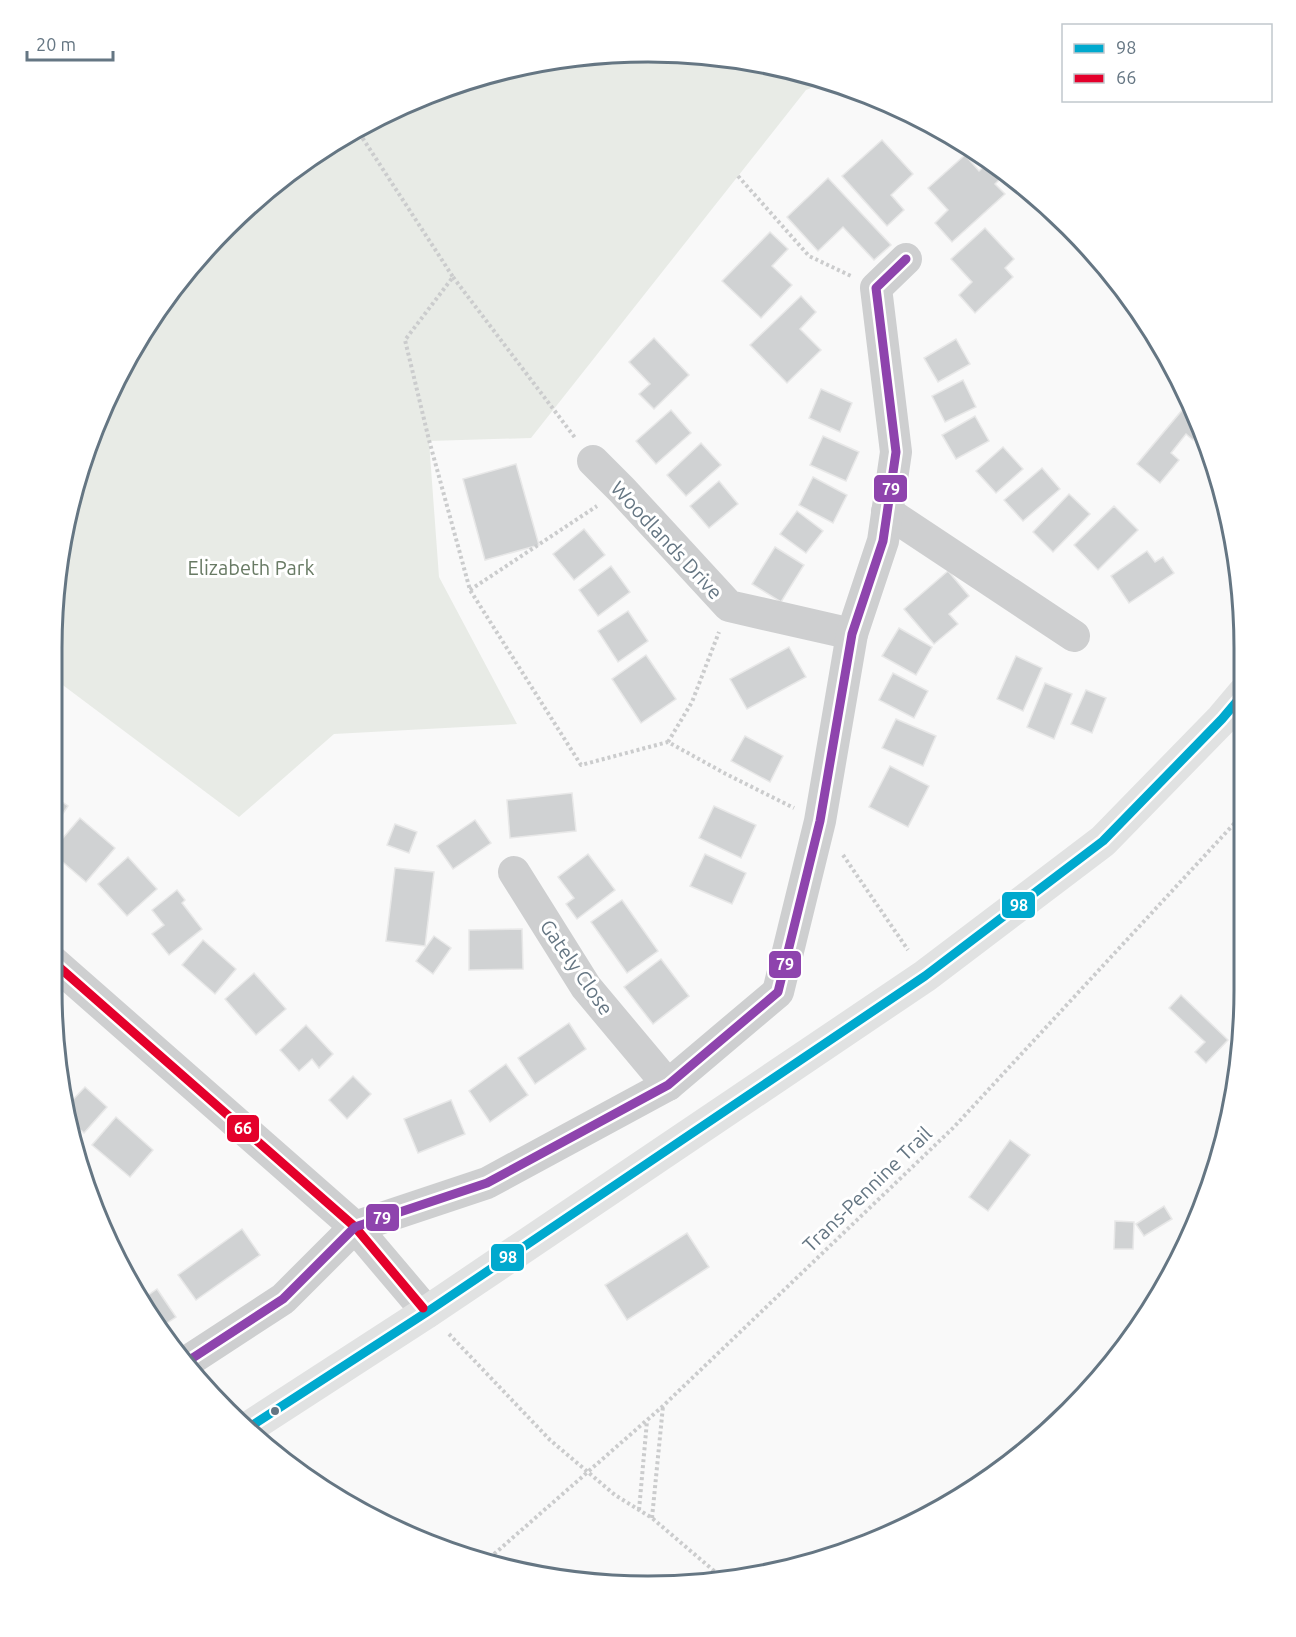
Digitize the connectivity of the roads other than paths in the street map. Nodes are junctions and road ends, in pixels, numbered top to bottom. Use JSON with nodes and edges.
{"nodes":[{"id":1,"x":906,"y":259,"type":"dead end"},
{"id":2,"x":593,"y":461,"type":"road end"},
{"id":3,"x":887,"y":512,"type":"junction"},
{"id":4,"x":852,"y":634,"type":"junction"},
{"id":5,"x":1074,"y":636,"type":"dead end"},
{"id":6,"x":1234,"y":705,"type":"edge"},
{"id":7,"x":514,"y":873,"type":"dead end"},
{"id":8,"x":62,"y":970,"type":"edge"},
{"id":9,"x":668,"y":1085,"type":"junction"},
{"id":10,"x":355,"y":1227,"type":"junction"},
{"id":11,"x":427,"y":1312,"type":"junction"},
{"id":12,"x":193,"y":1358,"type":"edge"},
{"id":13,"x":254,"y":1424,"type":"edge"}],
"edges":[{"from":1,"to":3,"type":"street"},
{"from":2,"to":4,"type":"street","name":"Woodlands Drive"},
{"from":3,"to":4,"type":"street"},
{"from":3,"to":5,"type":"street"},
{"from":4,"to":9,"type":"street"},
{"from":6,"to":11,"type":"main road"},
{"from":7,"to":9,"type":"street","name":"Gately Close"},
{"from":8,"to":10,"type":"street"},
{"from":9,"to":10,"type":"street"},
{"from":10,"to":11,"type":"street"},
{"from":10,"to":12,"type":"street"},
{"from":11,"to":13,"type":"main road"}]}
